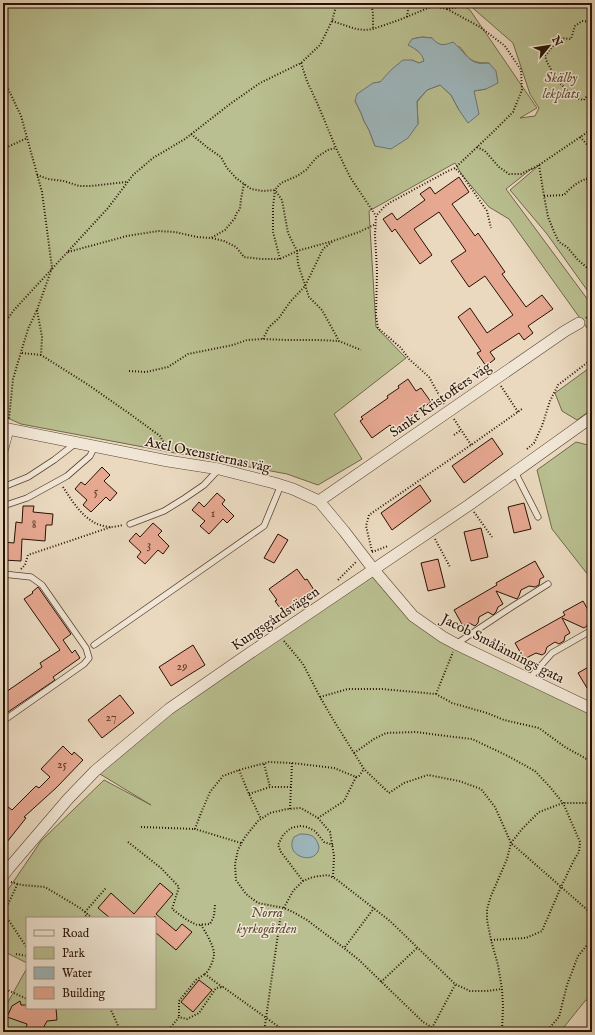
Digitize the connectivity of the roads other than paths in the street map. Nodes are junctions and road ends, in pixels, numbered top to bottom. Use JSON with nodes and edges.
{"nodes":[{"id":1,"x":579,"y":323,"type":"dead end"},
{"id":2,"x":592,"y":417,"type":"edge"},
{"id":3,"x":6,"y":428,"type":"edge"},
{"id":4,"x":76,"y":442,"type":"junction"},
{"id":5,"x":95,"y":446,"type":"junction"},
{"id":6,"x":3,"y":448,"type":"edge"},
{"id":7,"x":218,"y":470,"type":"junction"},
{"id":8,"x":515,"y":472,"type":"junction"},
{"id":9,"x":281,"y":485,"type":"junction"},
{"id":10,"x":3,"y":487,"type":"edge"},
{"id":11,"x":319,"y":501,"type":"junction"},
{"id":12,"x":3,"y":506,"type":"edge"},
{"id":13,"x":538,"y":518,"type":"dead end"},
{"id":14,"x":130,"y":524,"type":"road end"},
{"id":15,"x":374,"y":570,"type":"junction"},
{"id":16,"x":3,"y":574,"type":"edge"},
{"id":17,"x":548,"y":584,"type":"dead end"},
{"id":18,"x":592,"y":630,"type":"edge"},
{"id":19,"x":456,"y":644,"type":"junction"},
{"id":20,"x":94,"y":645,"type":"dead end"},
{"id":21,"x":529,"y":679,"type":"junction"},
{"id":22,"x":592,"y":709,"type":"edge"},
{"id":23,"x":3,"y":721,"type":"edge"},
{"id":24,"x":5,"y":879,"type":"edge"}],
"edges":[{"from":1,"to":11,"type":"street","name":"Sankt Kristoffers väg"},
{"from":2,"to":8,"type":"street","name":"Kungsgårdsvägen"},
{"from":3,"to":4,"type":"street","name":"Axel Oxenstiernas väg"},
{"from":3,"to":6,"type":"street"},
{"from":4,"to":5,"type":"street","name":"Axel Oxenstiernas väg"},
{"from":4,"to":10,"type":"lane"},
{"from":5,"to":7,"type":"street","name":"Axel Oxenstiernas väg"},
{"from":5,"to":12,"type":"lane"},
{"from":7,"to":9,"type":"street","name":"Axel Oxenstiernas väg"},
{"from":7,"to":14,"type":"lane"},
{"from":8,"to":13,"type":"lane"},
{"from":8,"to":15,"type":"street","name":"Kungsgårdsvägen"},
{"from":9,"to":11,"type":"street","name":"Axel Oxenstiernas väg"},
{"from":9,"to":20,"type":"lane"},
{"from":11,"to":15,"type":"street","name":"Axel Oxenstiernas väg"},
{"from":15,"to":19,"type":"street","name":"Jacob Smålännings gata"},
{"from":15,"to":24,"type":"street","name":"Kungsgårdsvägen"},
{"from":16,"to":23,"type":"lane"},
{"from":17,"to":19,"type":"lane"},
{"from":18,"to":21,"type":"lane"},
{"from":19,"to":21,"type":"street","name":"Jacob Smålännings gata"},
{"from":21,"to":22,"type":"street","name":"Jacob Smålännings gata"}]}
